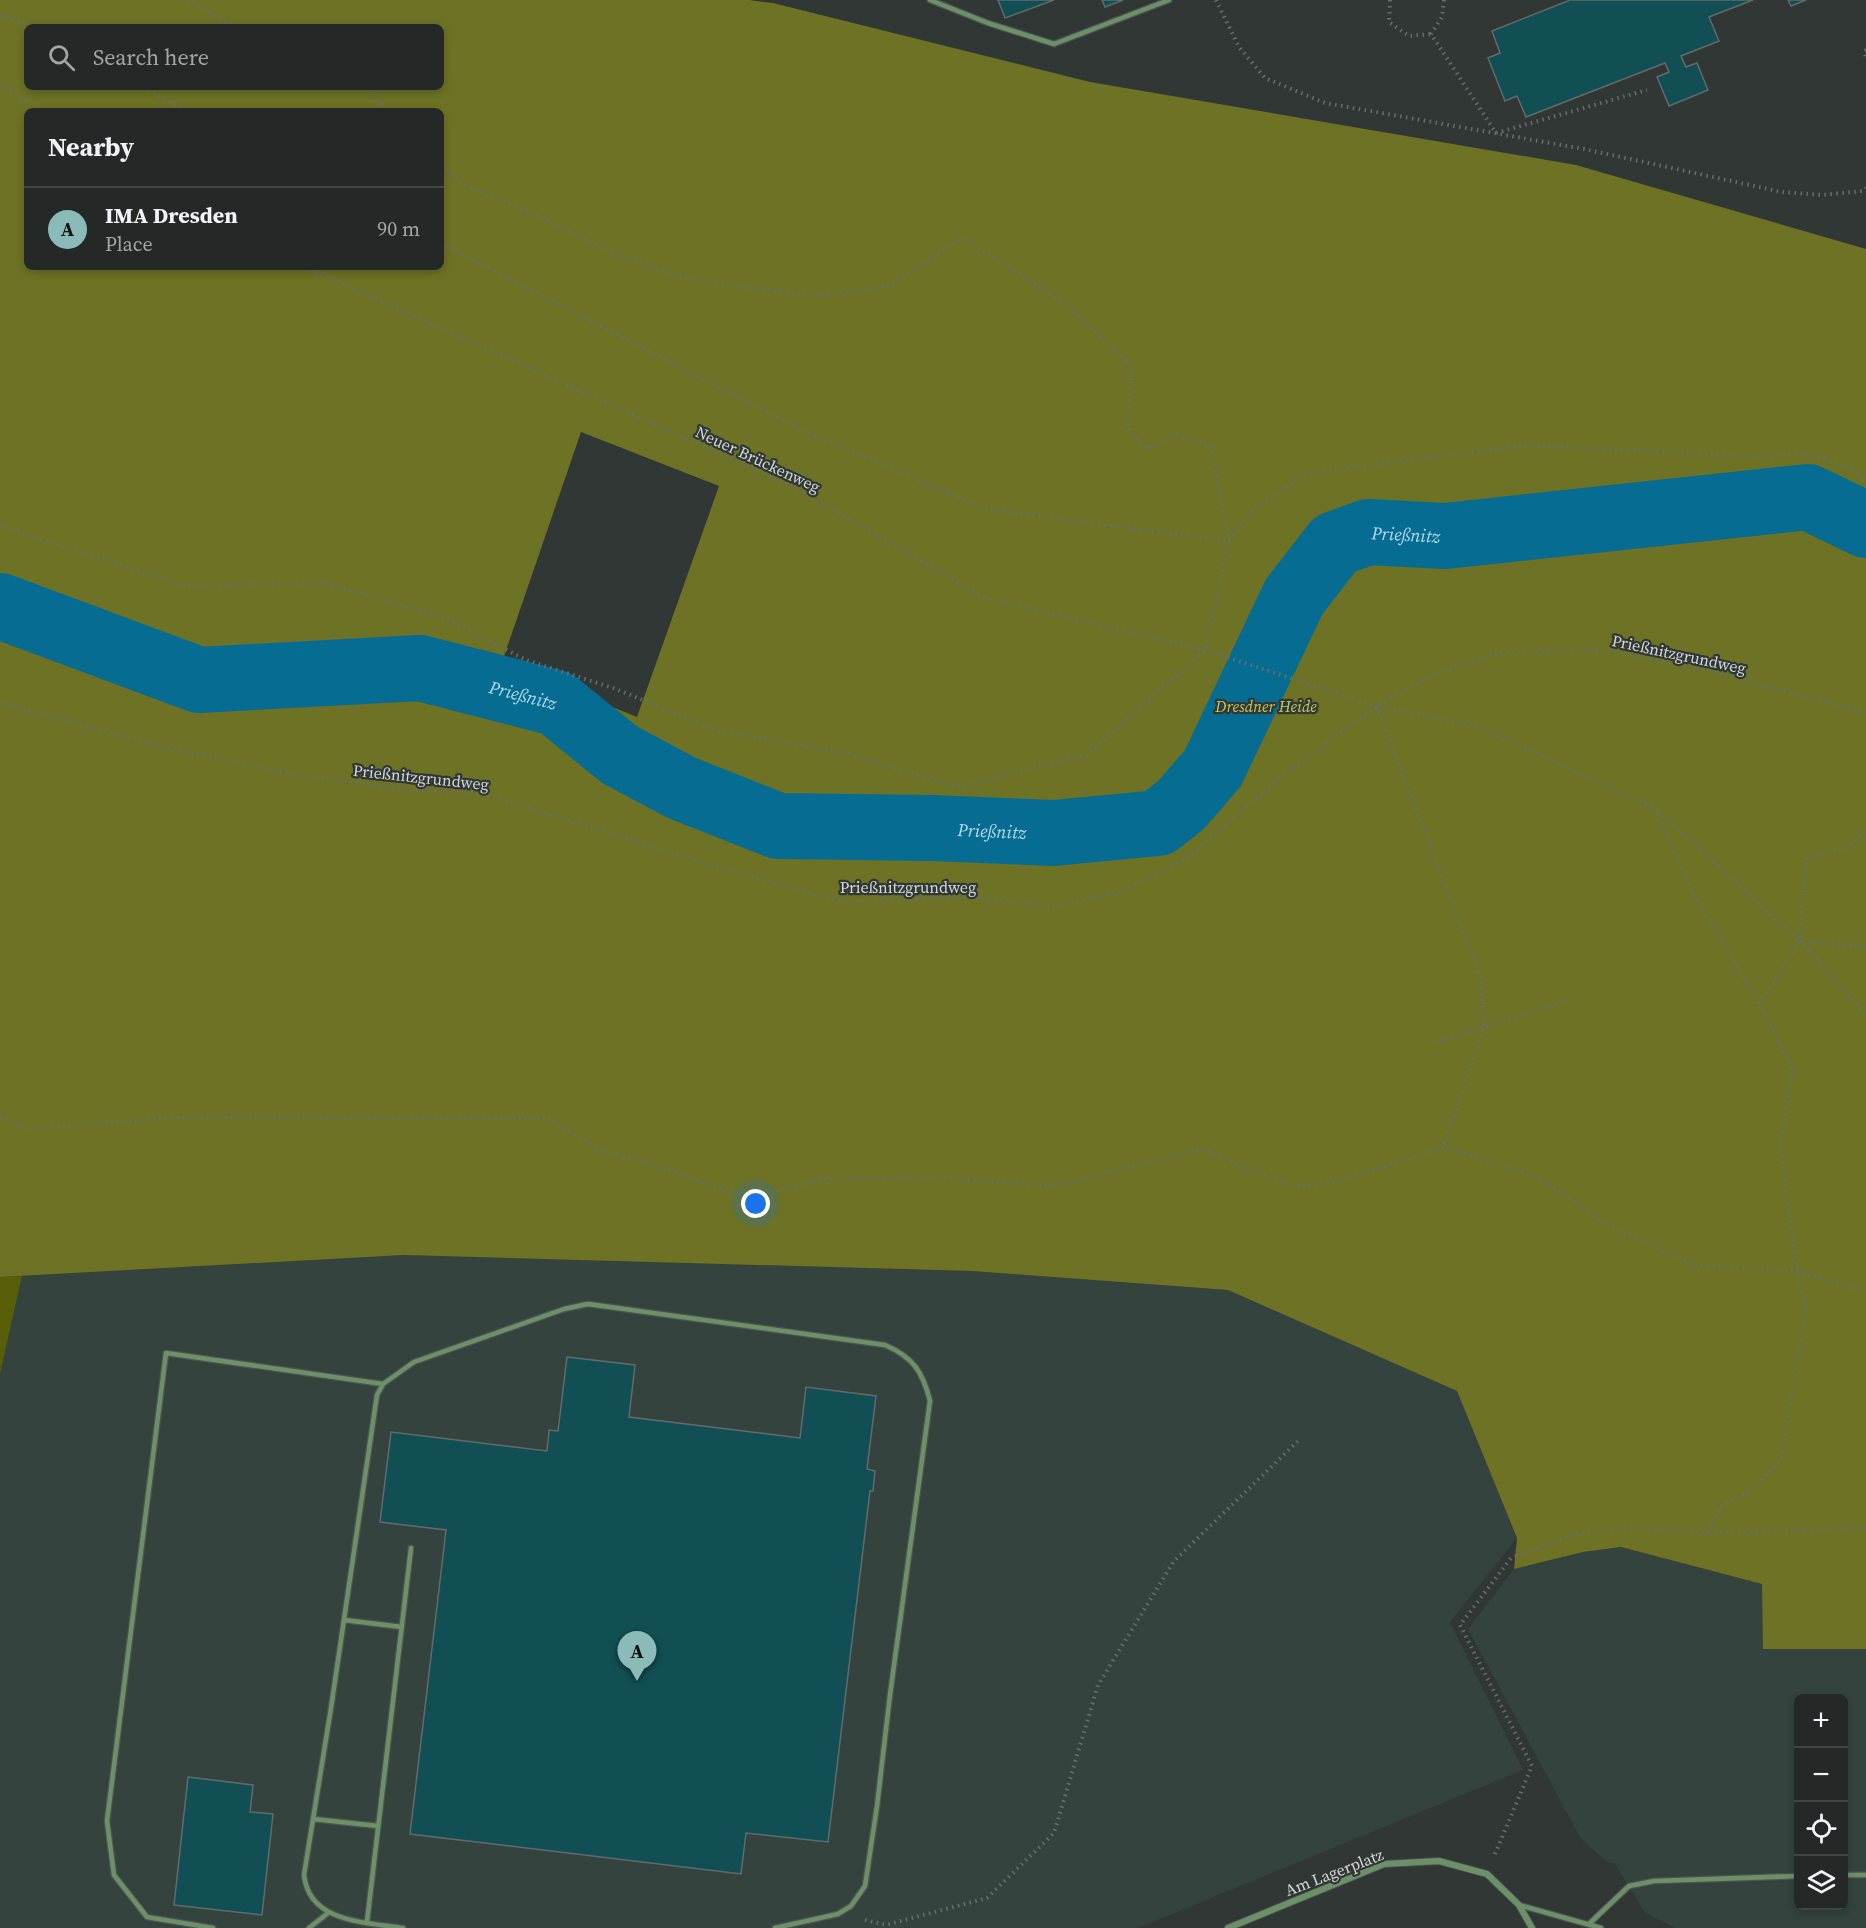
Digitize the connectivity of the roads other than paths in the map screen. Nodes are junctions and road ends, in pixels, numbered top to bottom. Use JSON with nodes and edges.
{"nodes":[{"id":1,"x":930,"y":0,"type":"edge"},
{"id":2,"x":1169,"y":0,"type":"edge"},
{"id":3,"x":383,"y":1384,"type":"junction"},
{"id":4,"x":411,"y":1548,"type":"dead end"},
{"id":5,"x":344,"y":1620,"type":"junction"},
{"id":6,"x":402,"y":1627,"type":"junction"},
{"id":7,"x":313,"y":1819,"type":"junction"},
{"id":8,"x":378,"y":1826,"type":"junction"},
{"id":9,"x":1848,"y":1875,"type":"edge"},
{"id":10,"x":1866,"y":1875,"type":"edge"},
{"id":11,"x":1794,"y":1876,"type":"edge"},
{"id":12,"x":1519,"y":1905,"type":"junction"},
{"id":13,"x":328,"y":1913,"type":"junction"},
{"id":14,"x":367,"y":1922,"type":"junction"},
{"id":15,"x":1589,"y":1924,"type":"junction"},
{"id":16,"x":391,"y":1927,"type":"edge"},
{"id":17,"x":213,"y":1928,"type":"edge"},
{"id":18,"x":309,"y":1928,"type":"edge"},
{"id":19,"x":403,"y":1928,"type":"edge"},
{"id":20,"x":775,"y":1928,"type":"edge"},
{"id":21,"x":1228,"y":1928,"type":"edge"},
{"id":22,"x":1532,"y":1928,"type":"edge"},
{"id":23,"x":1601,"y":1928,"type":"edge"}],
"edges":[{"from":1,"to":2,"type":"lane"},
{"from":3,"to":5,"type":"lane"},
{"from":3,"to":17,"type":"lane"},
{"from":3,"to":20,"type":"lane"},
{"from":4,"to":6,"type":"lane"},
{"from":5,"to":6,"type":"lane"},
{"from":5,"to":7,"type":"lane"},
{"from":6,"to":8,"type":"lane"},
{"from":7,"to":8,"type":"lane"},
{"from":7,"to":13,"type":"lane"},
{"from":8,"to":14,"type":"lane"},
{"from":9,"to":10,"type":"lane"},
{"from":11,"to":15,"type":"lane"},
{"from":12,"to":15,"type":"lane"},
{"from":12,"to":21,"type":"street","name":"Am Lagerplatz"},
{"from":12,"to":22,"type":"street"},
{"from":13,"to":14,"type":"lane"},
{"from":13,"to":18,"type":"lane"},
{"from":14,"to":16,"type":"lane"},
{"from":15,"to":23,"type":"lane"},
{"from":16,"to":19,"type":"lane"}]}
